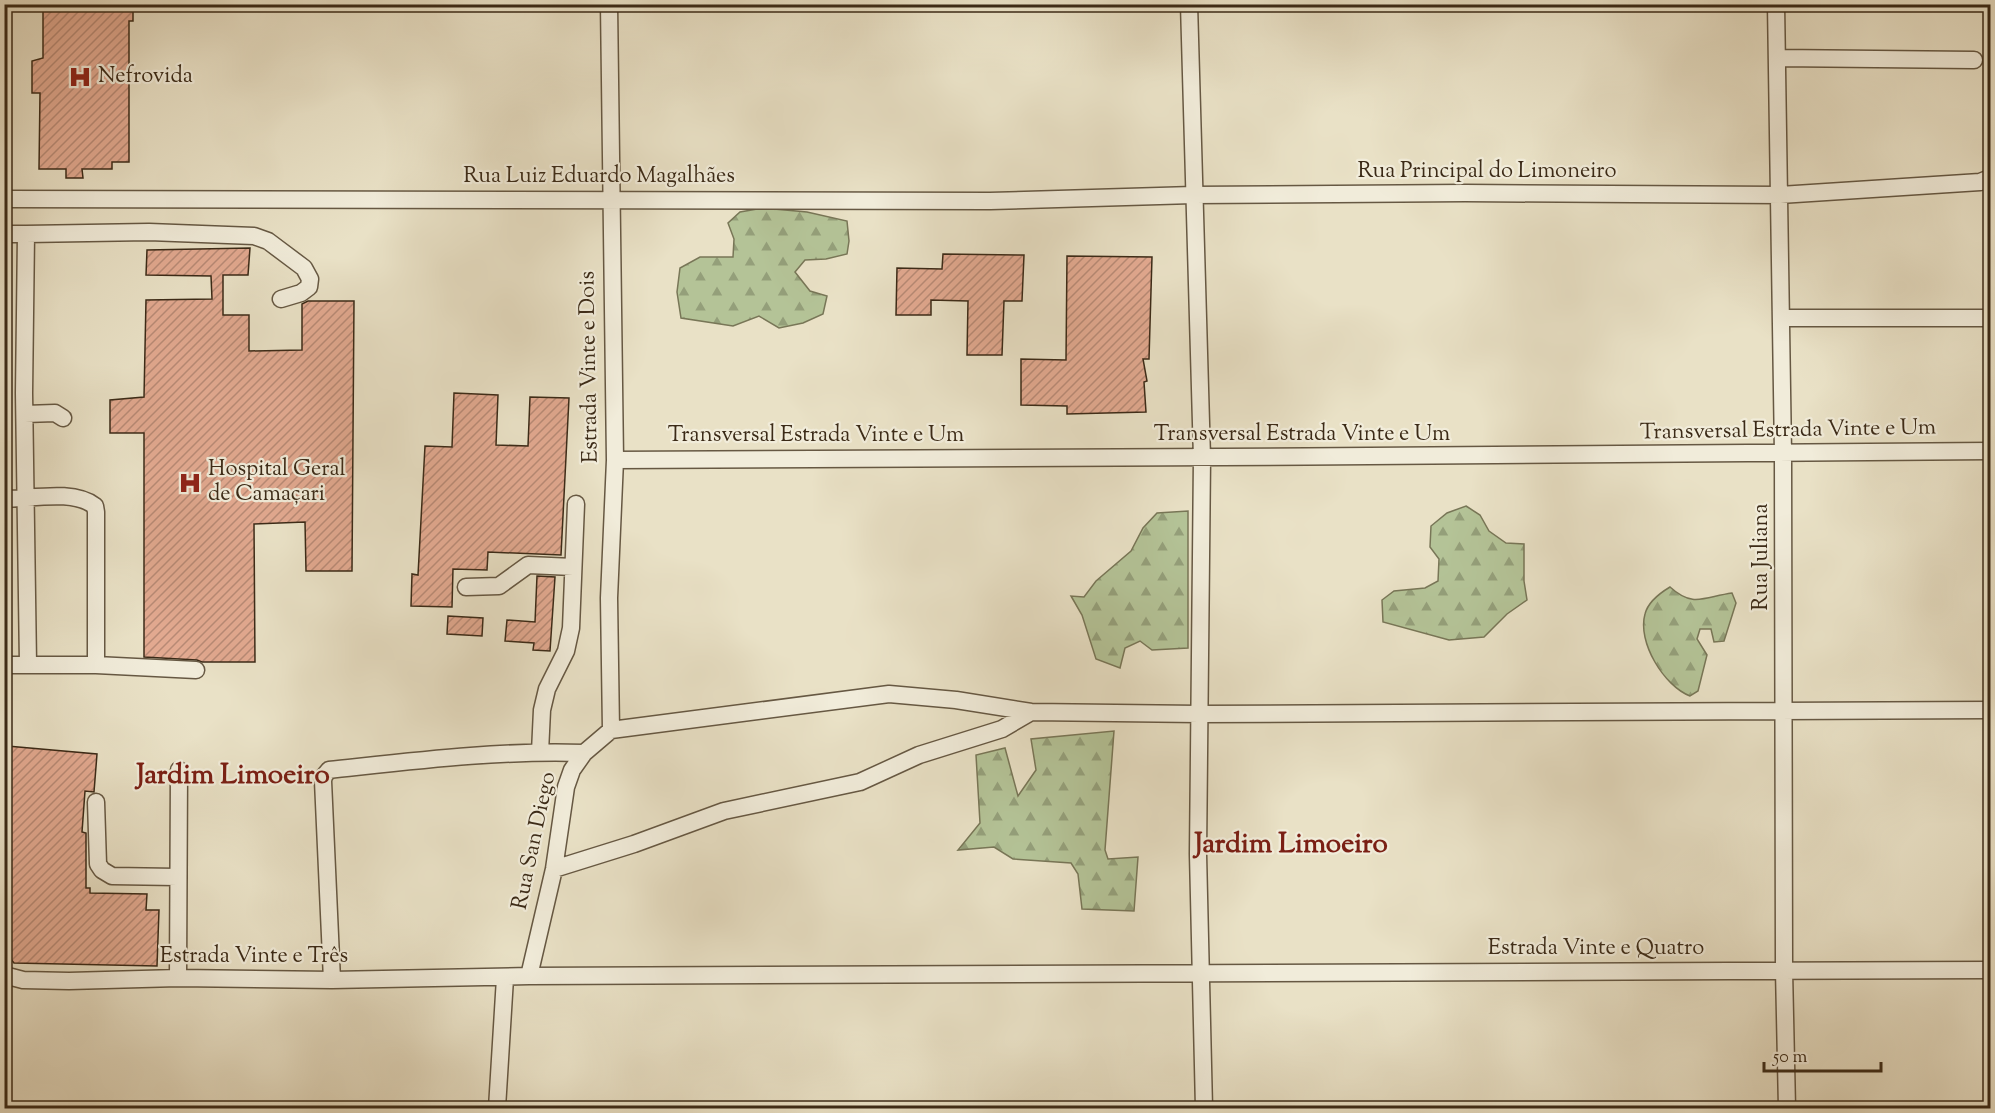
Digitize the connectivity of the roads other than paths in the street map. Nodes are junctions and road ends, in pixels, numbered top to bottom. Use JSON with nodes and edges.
{"nodes":[{"id":1,"x":609,"y":4,"type":"edge"},
{"id":2,"x":1189,"y":4,"type":"edge"},
{"id":3,"x":1776,"y":4,"type":"edge"},
{"id":4,"x":1777,"y":58,"type":"junction"},
{"id":5,"x":1974,"y":60,"type":"dead end"},
{"id":6,"x":1990,"y":178,"type":"edge"},
{"id":7,"x":1193,"y":195,"type":"junction"},
{"id":8,"x":1780,"y":195,"type":"junction"},
{"id":9,"x":4,"y":199,"type":"edge"},
{"id":10,"x":610,"y":200,"type":"junction"},
{"id":11,"x":4,"y":234,"type":"edge"},
{"id":12,"x":26,"y":234,"type":"junction"},
{"id":13,"x":281,"y":299,"type":"dead end"},
{"id":14,"x":1781,"y":318,"type":"junction"},
{"id":15,"x":1990,"y":318,"type":"edge"},
{"id":16,"x":25,"y":414,"type":"junction"},
{"id":17,"x":63,"y":418,"type":"dead end"},
{"id":18,"x":1990,"y":452,"type":"edge"},
{"id":19,"x":1783,"y":454,"type":"junction"},
{"id":20,"x":1202,"y":458,"type":"junction"},
{"id":21,"x":615,"y":460,"type":"junction"},
{"id":22,"x":4,"y":499,"type":"edge"},
{"id":23,"x":25,"y":499,"type":"junction"},
{"id":24,"x":576,"y":504,"type":"dead end"},
{"id":25,"x":573,"y":567,"type":"junction"},
{"id":26,"x":466,"y":587,"type":"dead end"},
{"id":27,"x":28,"y":664,"type":"junction"},
{"id":28,"x":4,"y":665,"type":"edge"},
{"id":29,"x":96,"y":665,"type":"junction"},
{"id":30,"x":196,"y":670,"type":"dead end"},
{"id":31,"x":1785,"y":710,"type":"junction"},
{"id":32,"x":1990,"y":710,"type":"edge"},
{"id":33,"x":1031,"y":712,"type":"junction"},
{"id":34,"x":1199,"y":714,"type":"junction"},
{"id":35,"x":611,"y":730,"type":"junction"},
{"id":36,"x":540,"y":752,"type":"junction"},
{"id":37,"x":584,"y":753,"type":"junction"},
{"id":38,"x":179,"y":770,"type":"dead end"},
{"id":39,"x":96,"y":802,"type":"dead end"},
{"id":40,"x":554,"y":869,"type":"junction"},
{"id":41,"x":177,"y":877,"type":"junction"},
{"id":42,"x":1784,"y":970,"type":"junction"},
{"id":43,"x":1990,"y":970,"type":"edge"},
{"id":44,"x":1201,"y":973,"type":"junction"},
{"id":45,"x":4,"y":975,"type":"edge"},
{"id":46,"x":529,"y":976,"type":"junction"},
{"id":47,"x":178,"y":978,"type":"junction"},
{"id":48,"x":505,"y":978,"type":"junction"},
{"id":49,"x":332,"y":980,"type":"junction"},
{"id":50,"x":497,"y":1108,"type":"edge"},
{"id":51,"x":1204,"y":1108,"type":"edge"},
{"id":52,"x":1787,"y":1108,"type":"edge"}],
"edges":[{"from":1,"to":10,"type":"street","name":"Estrada Vinte e Dois"},
{"from":2,"to":7,"type":"street"},
{"from":3,"to":4,"type":"street","name":"Rua Juliana"},
{"from":4,"to":5,"type":"street"},
{"from":4,"to":8,"type":"street","name":"Rua Juliana"},
{"from":6,"to":8,"type":"street","name":"Rua Principal do Limoneiro"},
{"from":7,"to":8,"type":"street","name":"Rua Principal do Limoneiro"},
{"from":7,"to":10,"type":"street","name":"Rua Luiz Eduardo Magalhães"},
{"from":7,"to":20,"type":"street"},
{"from":8,"to":14,"type":"street","name":"Rua Juliana"},
{"from":9,"to":10,"type":"street","name":"Rua Luiz Eduardo Magalhães"},
{"from":10,"to":21,"type":"street","name":"Estrada Vinte e Dois"},
{"from":11,"to":12,"type":"street"},
{"from":12,"to":13,"type":"street"},
{"from":12,"to":16,"type":"street"},
{"from":14,"to":15,"type":"street"},
{"from":14,"to":19,"type":"street","name":"Rua Juliana"},
{"from":16,"to":17,"type":"street"},
{"from":16,"to":23,"type":"street"},
{"from":18,"to":19,"type":"street","name":"Transversal Estrada Vinte e Um"},
{"from":19,"to":20,"type":"street","name":"Transversal Estrada Vinte e Um"},
{"from":19,"to":31,"type":"street","name":"Rua Juliana"},
{"from":20,"to":21,"type":"street","name":"Transversal Estrada Vinte e Um"},
{"from":20,"to":34,"type":"street"},
{"from":21,"to":35,"type":"street","name":"Estrada Vinte e Dois"},
{"from":22,"to":23,"type":"street"},
{"from":23,"to":27,"type":"street"},
{"from":23,"to":29,"type":"street"},
{"from":24,"to":25,"type":"street"},
{"from":25,"to":26,"type":"street"},
{"from":25,"to":36,"type":"street"},
{"from":27,"to":28,"type":"street"},
{"from":27,"to":29,"type":"street"},
{"from":29,"to":30,"type":"street"},
{"from":31,"to":32,"type":"street"},
{"from":31,"to":34,"type":"street"},
{"from":31,"to":42,"type":"street","name":"Rua Juliana"},
{"from":33,"to":34,"type":"street"},
{"from":33,"to":35,"type":"street"},
{"from":33,"to":40,"type":"street"},
{"from":34,"to":44,"type":"street"},
{"from":35,"to":37,"type":"street","name":"Rua San Diego"},
{"from":36,"to":37,"type":"street"},
{"from":36,"to":49,"type":"street"},
{"from":37,"to":40,"type":"street","name":"Rua San Diego"},
{"from":38,"to":41,"type":"street"},
{"from":39,"to":41,"type":"street"},
{"from":40,"to":46,"type":"street","name":"Rua San Diego"},
{"from":41,"to":47,"type":"street"},
{"from":42,"to":43,"type":"street","name":"Estrada Vinte e Quatro"},
{"from":42,"to":44,"type":"street","name":"Estrada Vinte e Quatro"},
{"from":42,"to":52,"type":"street","name":"Rua Juliana"},
{"from":44,"to":46,"type":"street","name":"Estrada Vinte e Quatro"},
{"from":44,"to":51,"type":"street"},
{"from":45,"to":47,"type":"street","name":"Estrada Vinte e Três"},
{"from":46,"to":48,"type":"street","name":"Estrada Vinte e Três"},
{"from":47,"to":49,"type":"street","name":"Estrada Vinte e Três"},
{"from":48,"to":49,"type":"street","name":"Estrada Vinte e Três"},
{"from":48,"to":50,"type":"street"}]}
